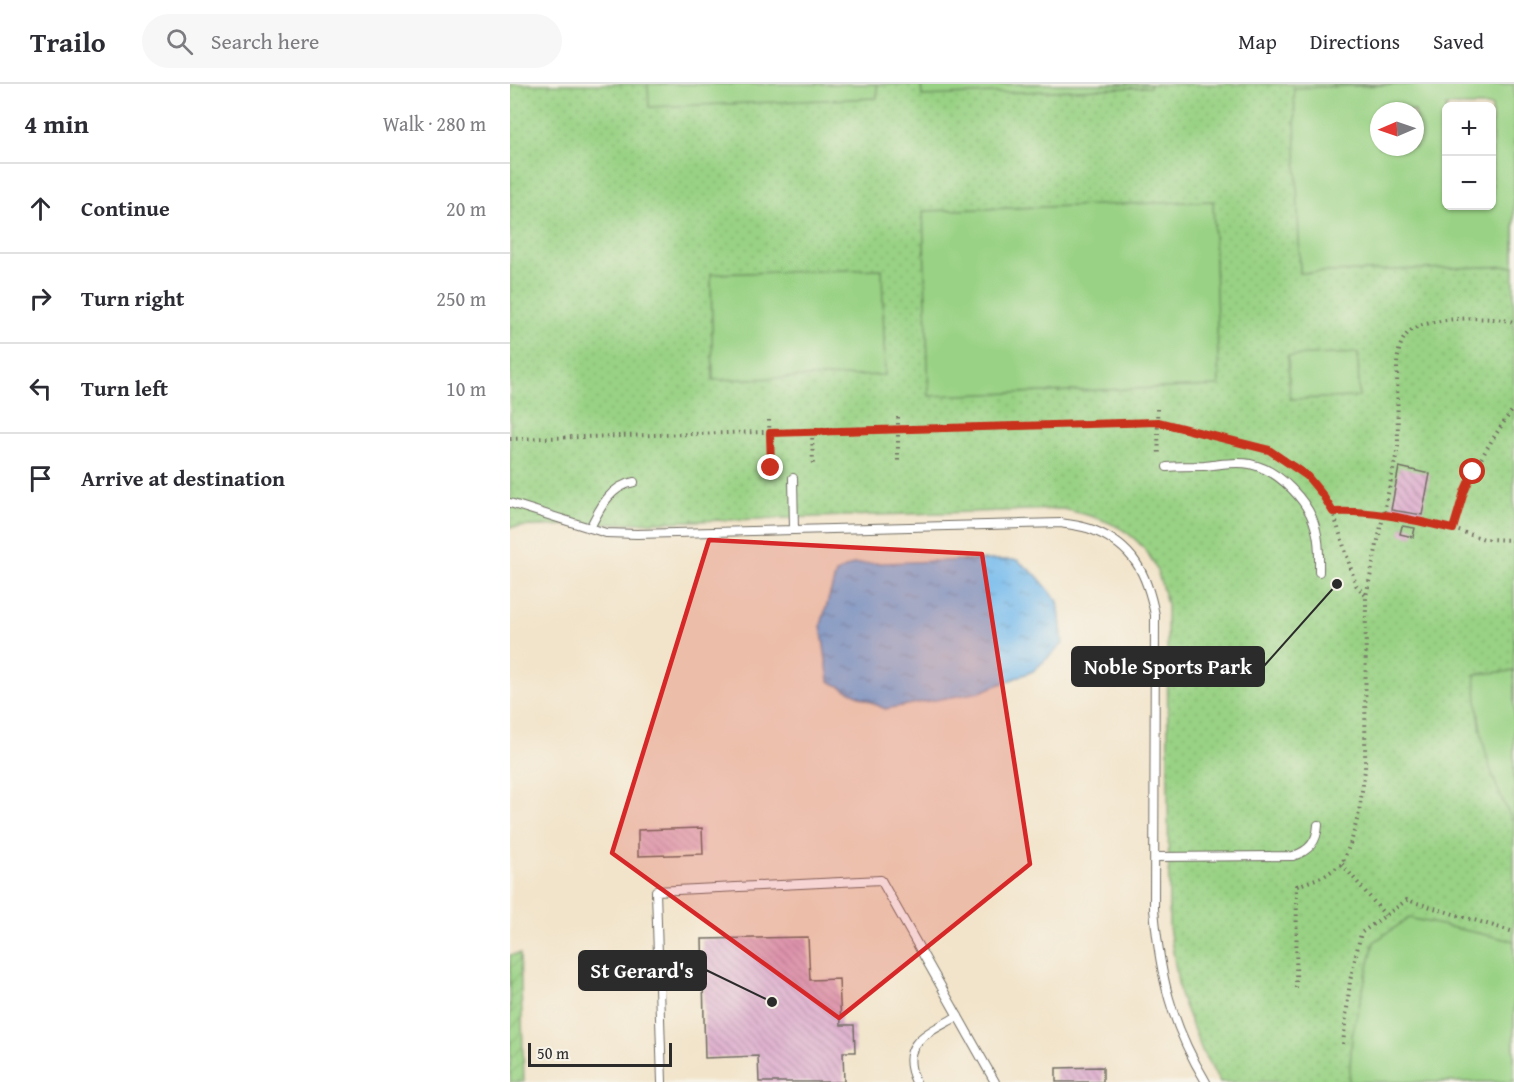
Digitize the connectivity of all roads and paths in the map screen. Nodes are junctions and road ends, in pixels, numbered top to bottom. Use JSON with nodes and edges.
{"nodes":[{"id":1,"x":1514,"y":322,"type":"edge"},
{"id":2,"x":1514,"y":408,"type":"edge"},
{"id":3,"x":1157,"y":409,"type":"dead end"},
{"id":4,"x":898,"y":417,"type":"dead end"},
{"id":5,"x":769,"y":420,"type":"dead end"},
{"id":6,"x":1158,"y":422,"type":"junction"},
{"id":7,"x":898,"y":429,"type":"junction"},
{"id":8,"x":812,"y":432,"type":"junction"},
{"id":9,"x":770,"y":433,"type":"junction"},
{"id":10,"x":510,"y":439,"type":"edge"},
{"id":11,"x":1159,"y":458,"type":"dead end"},
{"id":12,"x":898,"y":465,"type":"dead end"},
{"id":13,"x":813,"y":467,"type":"dead end"},
{"id":14,"x":1167,"y":467,"type":"dead end"},
{"id":15,"x":771,"y":468,"type":"dead end"},
{"id":16,"x":793,"y":478,"type":"dead end"},
{"id":17,"x":634,"y":482,"type":"dead end"},
{"id":18,"x":510,"y":503,"type":"edge"},
{"id":19,"x":1333,"y":512,"type":"junction"},
{"id":20,"x":1382,"y":514,"type":"junction"},
{"id":21,"x":590,"y":528,"type":"junction"},
{"id":22,"x":1453,"y":529,"type":"junction"},
{"id":23,"x":794,"y":530,"type":"junction"},
{"id":24,"x":1514,"y":540,"type":"edge"},
{"id":25,"x":1319,"y":572,"type":"dead end"},
{"id":26,"x":1366,"y":596,"type":"junction"},
{"id":27,"x":1318,"y":825,"type":"dead end"},
{"id":28,"x":1155,"y":857,"type":"junction"},
{"id":29,"x":1342,"y":864,"type":"junction"},
{"id":30,"x":1385,"y":915,"type":"junction"},
{"id":31,"x":1514,"y":932,"type":"edge"},
{"id":32,"x":1296,"y":988,"type":"dead end"},
{"id":33,"x":958,"y":1016,"type":"junction"},
{"id":34,"x":1344,"y":1044,"type":"dead end"},
{"id":35,"x":993,"y":1081,"type":"edge"},
{"id":36,"x":662,"y":1082,"type":"edge"},
{"id":37,"x":916,"y":1082,"type":"edge"},
{"id":38,"x":1206,"y":1082,"type":"edge"}],
"edges":[{"from":1,"to":20,"type":"path"},
{"from":2,"to":22,"type":"path"},
{"from":3,"to":6,"type":"path"},
{"from":4,"to":7,"type":"path"},
{"from":5,"to":9,"type":"path"},
{"from":6,"to":7,"type":"path"},
{"from":6,"to":11,"type":"path"},
{"from":6,"to":19,"type":"path"},
{"from":7,"to":8,"type":"path"},
{"from":7,"to":12,"type":"path"},
{"from":8,"to":9,"type":"path"},
{"from":8,"to":13,"type":"path"},
{"from":9,"to":10,"type":"path"},
{"from":9,"to":15,"type":"path"},
{"from":14,"to":25,"type":"lane"},
{"from":16,"to":23,"type":"lane"},
{"from":17,"to":21,"type":"lane"},
{"from":18,"to":21,"type":"lane"},
{"from":19,"to":20,"type":"path"},
{"from":19,"to":26,"type":"path"},
{"from":20,"to":22,"type":"path"},
{"from":20,"to":26,"type":"path"},
{"from":21,"to":23,"type":"lane"},
{"from":22,"to":24,"type":"path"},
{"from":23,"to":28,"type":"lane"},
{"from":26,"to":29,"type":"path"},
{"from":27,"to":28,"type":"lane"},
{"from":28,"to":38,"type":"lane"},
{"from":29,"to":30,"type":"path"},
{"from":29,"to":32,"type":"path"},
{"from":30,"to":31,"type":"path"},
{"from":30,"to":34,"type":"path"},
{"from":33,"to":35,"type":"lane"},
{"from":33,"to":36,"type":"lane"},
{"from":33,"to":37,"type":"lane"}]}
